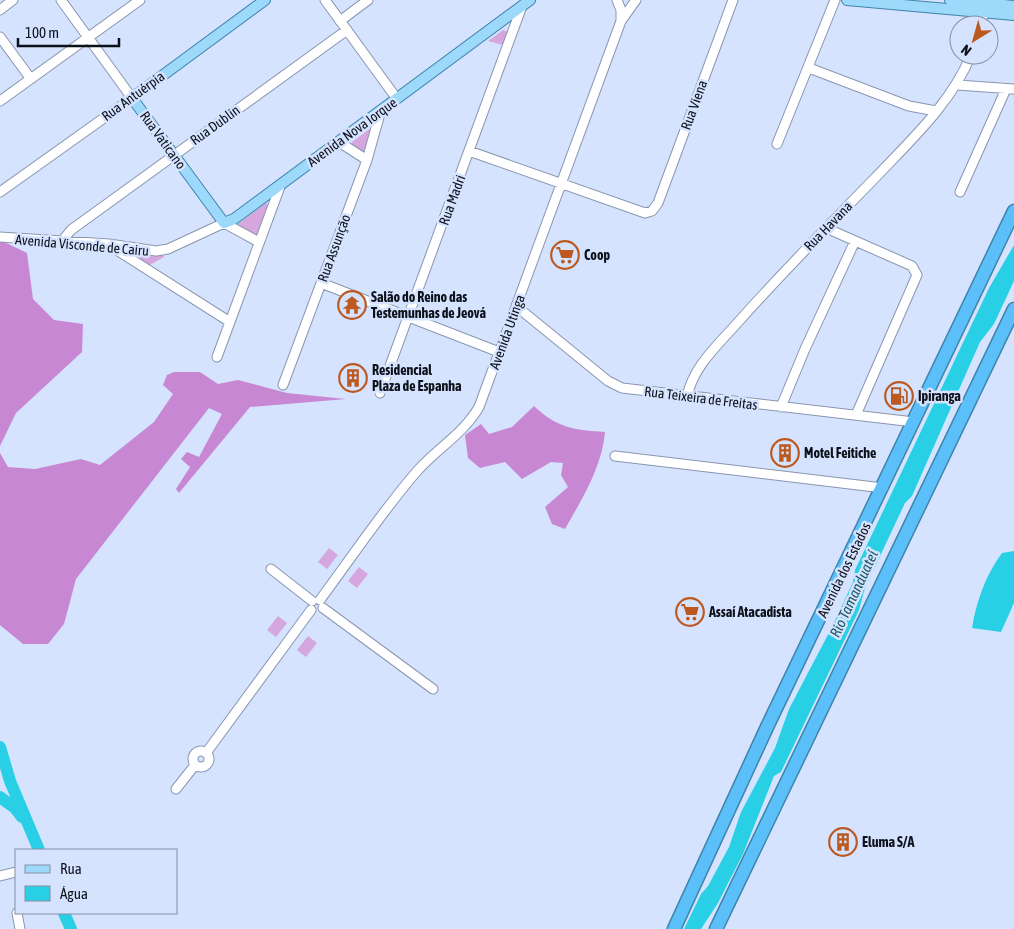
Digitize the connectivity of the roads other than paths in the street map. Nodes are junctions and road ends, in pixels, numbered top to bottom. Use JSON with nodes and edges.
{"nodes":[{"id":1,"x":13,"y":0,"type":"edge"},
{"id":2,"x":61,"y":0,"type":"edge"},
{"id":3,"x":140,"y":0,"type":"edge"},
{"id":4,"x":265,"y":0,"type":"edge"},
{"id":5,"x":325,"y":0,"type":"edge"},
{"id":6,"x":368,"y":0,"type":"edge"},
{"id":7,"x":617,"y":0,"type":"edge"},
{"id":8,"x":636,"y":0,"type":"edge"},
{"id":9,"x":733,"y":0,"type":"edge"},
{"id":10,"x":835,"y":0,"type":"edge"},
{"id":11,"x":848,"y":0,"type":"edge"},
{"id":12,"x":950,"y":0,"type":"edge"},
{"id":13,"x":526,"y":3,"type":"edge"},
{"id":14,"x":1014,"y":6,"type":"edge"},
{"id":15,"x":0,"y":10,"type":"edge"},
{"id":16,"x":984,"y":12,"type":"junction"},
{"id":17,"x":983,"y":15,"type":"edge"},
{"id":18,"x":1014,"y":15,"type":"edge"},
{"id":19,"x":340,"y":21,"type":"junction"},
{"id":20,"x":621,"y":21,"type":"junction"},
{"id":21,"x":347,"y":30,"type":"junction"},
{"id":22,"x":0,"y":37,"type":"edge"},
{"id":23,"x":88,"y":37,"type":"junction"},
{"id":24,"x":966,"y":65,"type":"edge"},
{"id":25,"x":809,"y":68,"type":"junction"},
{"id":26,"x":31,"y":79,"type":"junction"},
{"id":27,"x":957,"y":84,"type":"junction"},
{"id":28,"x":1010,"y":89,"type":"edge"},
{"id":29,"x":132,"y":98,"type":"junction"},
{"id":30,"x":397,"y":99,"type":"junction"},
{"id":31,"x":0,"y":101,"type":"edge"},
{"id":32,"x":381,"y":110,"type":"junction"},
{"id":33,"x":936,"y":111,"type":"junction"},
{"id":34,"x":339,"y":142,"type":"junction"},
{"id":35,"x":777,"y":144,"type":"dead end"},
{"id":36,"x":469,"y":151,"type":"junction"},
{"id":37,"x":174,"y":155,"type":"junction"},
{"id":38,"x":367,"y":160,"type":"junction"},
{"id":39,"x":281,"y":184,"type":"junction"},
{"id":40,"x":561,"y":185,"type":"junction"},
{"id":41,"x":0,"y":192,"type":"edge"},
{"id":42,"x":960,"y":192,"type":"dead end"},
{"id":43,"x":1014,"y":211,"type":"edge"},
{"id":44,"x":224,"y":222,"type":"junction"},
{"id":45,"x":826,"y":228,"type":"junction"},
{"id":46,"x":0,"y":237,"type":"edge"},
{"id":47,"x":62,"y":241,"type":"junction"},
{"id":48,"x":855,"y":241,"type":"junction"},
{"id":49,"x":259,"y":242,"type":"junction"},
{"id":50,"x":109,"y":244,"type":"junction"},
{"id":51,"x":164,"y":250,"type":"joint"},
{"id":52,"x":321,"y":283,"type":"junction"},
{"id":53,"x":516,"y":306,"type":"junction"},
{"id":54,"x":1014,"y":309,"type":"edge"},
{"id":55,"x":409,"y":317,"type":"junction"},
{"id":56,"x":230,"y":322,"type":"junction"},
{"id":57,"x":499,"y":352,"type":"junction"},
{"id":58,"x":218,"y":357,"type":"dead end"},
{"id":59,"x":283,"y":385,"type":"dead end"},
{"id":60,"x":380,"y":394,"type":"dead end"},
{"id":61,"x":687,"y":397,"type":"junction"},
{"id":62,"x":781,"y":407,"type":"junction"},
{"id":63,"x":856,"y":416,"type":"junction"},
{"id":64,"x":914,"y":422,"type":"junction"},
{"id":65,"x":615,"y":456,"type":"dead end"},
{"id":66,"x":883,"y":488,"type":"junction"},
{"id":67,"x":271,"y":569,"type":"dead end"},
{"id":68,"x":318,"y":603,"type":"junction"},
{"id":69,"x":433,"y":690,"type":"dead end"},
{"id":70,"x":176,"y":789,"type":"dead end"},
{"id":71,"x":15,"y":872,"type":"edge"},
{"id":72,"x":0,"y":876,"type":"edge"},
{"id":73,"x":17,"y":914,"type":"edge"},
{"id":74,"x":20,"y":929,"type":"edge"},
{"id":75,"x":674,"y":929,"type":"edge"},
{"id":76,"x":716,"y":929,"type":"edge"}],
"edges":[{"from":1,"to":15,"type":"street"},
{"from":2,"to":23,"type":"street","name":"Rua Vaticano"},
{"from":3,"to":23,"type":"street"},
{"from":4,"to":29,"type":"main road","name":"Rua Antuérpia"},
{"from":5,"to":19,"type":"street"},
{"from":6,"to":19,"type":"street"},
{"from":7,"to":20,"type":"street"},
{"from":8,"to":20,"type":"street","name":"Avenida Utinga"},
{"from":9,"to":40,"type":"street","name":"Rua Viena"},
{"from":10,"to":25,"type":"street"},
{"from":11,"to":16,"type":"main road"},
{"from":12,"to":14,"type":"main road"},
{"from":13,"to":30,"type":"main road","name":"Avenida Nova Iorque"},
{"from":13,"to":36,"type":"street","name":"Rua Madri"},
{"from":16,"to":17,"type":"street"},
{"from":16,"to":18,"type":"main road"},
{"from":19,"to":21,"type":"street"},
{"from":20,"to":40,"type":"street","name":"Avenida Utinga"},
{"from":21,"to":30,"type":"street"},
{"from":21,"to":37,"type":"street","name":"Rua Dublin"},
{"from":22,"to":26,"type":"street"},
{"from":23,"to":26,"type":"street"},
{"from":23,"to":29,"type":"street","name":"Rua Vaticano"},
{"from":24,"to":27,"type":"street","name":"Rua Havana"},
{"from":25,"to":33,"type":"street"},
{"from":25,"to":35,"type":"street"},
{"from":26,"to":31,"type":"street"},
{"from":27,"to":28,"type":"street"},
{"from":27,"to":33,"type":"street","name":"Rua Havana"},
{"from":28,"to":42,"type":"street"},
{"from":29,"to":37,"type":"main road","name":"Rua Vaticano"},
{"from":29,"to":41,"type":"street","name":"Rua Antuérpia"},
{"from":30,"to":32,"type":"main road","name":"Avenida Nova Iorque"},
{"from":32,"to":34,"type":"main road","name":"Avenida Nova Iorque"},
{"from":32,"to":38,"type":"street","name":"Rua Assunção"},
{"from":33,"to":45,"type":"street","name":"Rua Havana"},
{"from":34,"to":38,"type":"street"},
{"from":34,"to":39,"type":"main road","name":"Avenida Nova Iorque"},
{"from":36,"to":40,"type":"street"},
{"from":36,"to":55,"type":"street","name":"Rua Madri"},
{"from":37,"to":44,"type":"main road","name":"Rua Vaticano"},
{"from":37,"to":47,"type":"street","name":"Rua Dublin"},
{"from":38,"to":52,"type":"street","name":"Rua Assunção"},
{"from":39,"to":44,"type":"main road","name":"Avenida Nova Iorque"},
{"from":39,"to":49,"type":"street"},
{"from":40,"to":53,"type":"street","name":"Avenida Utinga"},
{"from":43,"to":64,"type":"highway","name":"Avenida dos Estados"},
{"from":44,"to":49,"type":"street","name":"Rua Vaticano"},
{"from":44,"to":51,"type":"street","name":"Avenida Nova Iorque"},
{"from":45,"to":48,"type":"street"},
{"from":45,"to":61,"type":"street","name":"Rua Havana"},
{"from":46,"to":47,"type":"street","name":"Avenida Visconde de Cairu"},
{"from":47,"to":50,"type":"street","name":"Avenida Visconde de Cairu"},
{"from":48,"to":62,"type":"street"},
{"from":48,"to":63,"type":"street"},
{"from":49,"to":56,"type":"street"},
{"from":50,"to":51,"type":"street","name":"Avenida Visconde de Cairu"},
{"from":50,"to":56,"type":"street"},
{"from":52,"to":55,"type":"street"},
{"from":52,"to":59,"type":"street","name":"Rua Assunção"},
{"from":53,"to":57,"type":"street","name":"Avenida Utinga"},
{"from":53,"to":61,"type":"street","name":"Rua Teixeira de Freitas"},
{"from":54,"to":76,"type":"highway"},
{"from":55,"to":57,"type":"street"},
{"from":55,"to":60,"type":"street","name":"Rua Madri"},
{"from":56,"to":58,"type":"street"},
{"from":57,"to":68,"type":"street","name":"Avenida Utinga"},
{"from":61,"to":62,"type":"street","name":"Rua Teixeira de Freitas"},
{"from":62,"to":63,"type":"street","name":"Rua Teixeira de Freitas"},
{"from":63,"to":64,"type":"street","name":"Rua Teixeira de Freitas"},
{"from":64,"to":66,"type":"highway","name":"Avenida dos Estados"},
{"from":65,"to":66,"type":"street"},
{"from":66,"to":75,"type":"highway","name":"Avenida dos Estados"},
{"from":67,"to":68,"type":"street"},
{"from":68,"to":69,"type":"street"},
{"from":68,"to":70,"type":"street"},
{"from":71,"to":72,"type":"street"},
{"from":73,"to":74,"type":"street"}]}
